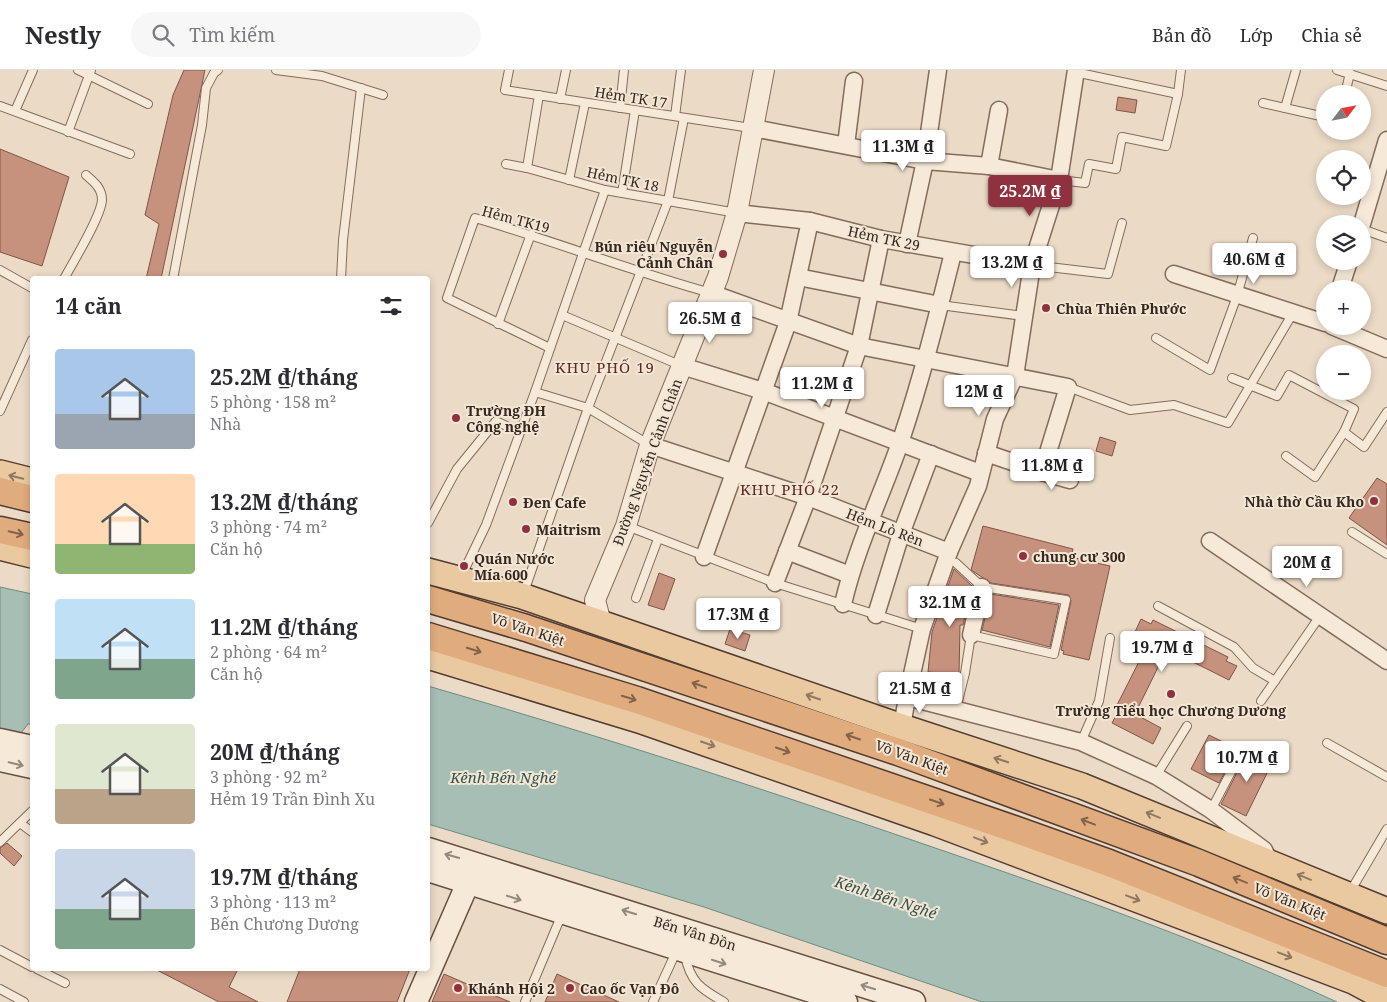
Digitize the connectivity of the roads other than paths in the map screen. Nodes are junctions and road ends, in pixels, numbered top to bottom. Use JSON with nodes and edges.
{"nodes":[{"id":1,"x":33,"y":70,"type":"edge"},
{"id":2,"x":78,"y":70,"type":"edge"},
{"id":3,"x":218,"y":70,"type":"edge"},
{"id":4,"x":276,"y":70,"type":"edge"},
{"id":5,"x":508,"y":70,"type":"edge"},
{"id":6,"x":566,"y":70,"type":"edge"},
{"id":7,"x":624,"y":70,"type":"edge"},
{"id":8,"x":681,"y":70,"type":"edge"},
{"id":9,"x":764,"y":70,"type":"edge"},
{"id":10,"x":938,"y":70,"type":"edge"},
{"id":11,"x":1181,"y":70,"type":"edge"},
{"id":12,"x":1296,"y":70,"type":"edge"},
{"id":13,"x":1337,"y":70,"type":"edge"},
{"id":14,"x":1072,"y":71,"type":"edge"},
{"id":15,"x":90,"y":73,"type":"edge"},
{"id":16,"x":1350,"y":73,"type":"junction"},
{"id":17,"x":854,"y":81,"type":"dead end"},
{"id":18,"x":1347,"y":85,"type":"edge"},
{"id":19,"x":1387,"y":86,"type":"edge"},
{"id":20,"x":361,"y":88,"type":"junction"},
{"id":21,"x":1178,"y":94,"type":"junction"},
{"id":22,"x":382,"y":95,"type":"dead end"},
{"id":23,"x":539,"y":96,"type":"junction"},
{"id":24,"x":560,"y":99,"type":"junction"},
{"id":25,"x":585,"y":102,"type":"junction"},
{"id":26,"x":1263,"y":103,"type":"dead end"},
{"id":27,"x":148,"y":104,"type":"dead end"},
{"id":28,"x":0,"y":106,"type":"edge"},
{"id":29,"x":620,"y":108,"type":"junction"},
{"id":30,"x":1285,"y":108,"type":"junction"},
{"id":31,"x":635,"y":110,"type":"junction"},
{"id":32,"x":998,"y":110,"type":"dead end"},
{"id":33,"x":15,"y":112,"type":"junction"},
{"id":34,"x":1316,"y":116,"type":"edge"},
{"id":35,"x":679,"y":117,"type":"junction"},
{"id":36,"x":753,"y":128,"type":"junction"},
{"id":37,"x":68,"y":132,"type":"junction"},
{"id":38,"x":1387,"y":140,"type":"edge"},
{"id":39,"x":846,"y":145,"type":"junction"},
{"id":40,"x":130,"y":154,"type":"dead end"},
{"id":41,"x":925,"y":161,"type":"junction"},
{"id":42,"x":506,"y":164,"type":"dead end"},
{"id":43,"x":989,"y":166,"type":"junction"},
{"id":44,"x":527,"y":168,"type":"junction"},
{"id":45,"x":86,"y":175,"type":"dead end"},
{"id":46,"x":569,"y":180,"type":"junction"},
{"id":47,"x":1059,"y":180,"type":"junction"},
{"id":48,"x":605,"y":190,"type":"junction"},
{"id":49,"x":622,"y":193,"type":"junction"},
{"id":50,"x":668,"y":201,"type":"junction"},
{"id":51,"x":737,"y":213,"type":"junction"},
{"id":52,"x":1365,"y":215,"type":"edge"},
{"id":53,"x":810,"y":221,"type":"junction"},
{"id":54,"x":1122,"y":223,"type":"dead end"},
{"id":55,"x":1371,"y":232,"type":"edge"},
{"id":56,"x":531,"y":234,"type":"junction"},
{"id":57,"x":1253,"y":238,"type":"dead end"},
{"id":58,"x":1387,"y":238,"type":"edge"},
{"id":59,"x":882,"y":239,"type":"junction"},
{"id":60,"x":908,"y":244,"type":"junction"},
{"id":61,"x":584,"y":252,"type":"junction"},
{"id":62,"x":953,"y":253,"type":"junction"},
{"id":63,"x":1032,"y":265,"type":"junction"},
{"id":64,"x":0,"y":270,"type":"edge"},
{"id":65,"x":641,"y":273,"type":"junction"},
{"id":66,"x":1174,"y":274,"type":"dead end"},
{"id":67,"x":66,"y":276,"type":"edge"},
{"id":68,"x":174,"y":276,"type":"edge"},
{"id":69,"x":341,"y":276,"type":"edge"},
{"id":70,"x":798,"y":277,"type":"junction"},
{"id":71,"x":30,"y":287,"type":"edge"},
{"id":72,"x":871,"y":291,"type":"junction"},
{"id":73,"x":711,"y":293,"type":"junction"},
{"id":74,"x":1237,"y":296,"type":"junction"},
{"id":75,"x":940,"y":305,"type":"junction"},
{"id":76,"x":1293,"y":313,"type":"junction"},
{"id":77,"x":562,"y":315,"type":"junction"},
{"id":78,"x":1023,"y":316,"type":"junction"},
{"id":79,"x":1316,"y":321,"type":"edge"},
{"id":80,"x":788,"y":322,"type":"junction"},
{"id":81,"x":498,"y":324,"type":"junction"},
{"id":82,"x":1354,"y":335,"type":"edge"},
{"id":83,"x":616,"y":338,"type":"junction"},
{"id":84,"x":1156,"y":338,"type":"dead end"},
{"id":85,"x":30,"y":344,"type":"edge"},
{"id":86,"x":859,"y":346,"type":"junction"},
{"id":87,"x":550,"y":348,"type":"junction"},
{"id":88,"x":1387,"y":349,"type":"edge"},
{"id":89,"x":926,"y":360,"type":"junction"},
{"id":90,"x":682,"y":366,"type":"junction"},
{"id":91,"x":1015,"y":376,"type":"junction"},
{"id":92,"x":1232,"y":378,"type":"dead end"},
{"id":93,"x":1250,"y":386,"type":"junction"},
{"id":94,"x":1068,"y":387,"type":"junction"},
{"id":95,"x":763,"y":391,"type":"junction"},
{"id":96,"x":535,"y":392,"type":"junction"},
{"id":97,"x":588,"y":408,"type":"junction"},
{"id":98,"x":0,"y":411,"type":"edge"},
{"id":99,"x":1387,"y":412,"type":"edge"},
{"id":100,"x":835,"y":418,"type":"junction"},
{"id":101,"x":519,"y":432,"type":"junction"},
{"id":102,"x":1344,"y":432,"type":"junction"},
{"id":103,"x":900,"y":442,"type":"junction"},
{"id":104,"x":650,"y":445,"type":"junction"},
{"id":105,"x":986,"y":453,"type":"junction"},
{"id":106,"x":931,"y":454,"type":"junction"},
{"id":107,"x":1286,"y":456,"type":"dead end"},
{"id":108,"x":1042,"y":472,"type":"junction"},
{"id":109,"x":0,"y":473,"type":"edge"},
{"id":110,"x":980,"y":473,"type":"junction"},
{"id":111,"x":733,"y":474,"type":"junction"},
{"id":112,"x":30,"y":480,"type":"edge"},
{"id":113,"x":1070,"y":480,"type":"dead end"},
{"id":114,"x":0,"y":491,"type":"edge"},
{"id":115,"x":808,"y":497,"type":"junction"},
{"id":116,"x":30,"y":498,"type":"edge"},
{"id":117,"x":430,"y":519,"type":"edge"},
{"id":118,"x":870,"y":522,"type":"junction"},
{"id":119,"x":626,"y":526,"type":"junction"},
{"id":120,"x":0,"y":530,"type":"edge"},
{"id":121,"x":1352,"y":532,"type":"dead end"},
{"id":122,"x":902,"y":534,"type":"junction"},
{"id":123,"x":658,"y":539,"type":"junction"},
{"id":124,"x":1210,"y":541,"type":"dead end"},
{"id":125,"x":0,"y":547,"type":"edge"},
{"id":126,"x":787,"y":551,"type":"junction"},
{"id":127,"x":30,"y":553,"type":"edge"},
{"id":128,"x":30,"y":554,"type":"edge"},
{"id":129,"x":30,"y":554,"type":"edge"},
{"id":130,"x":1387,"y":554,"type":"edge"},
{"id":131,"x":704,"y":557,"type":"junction"},
{"id":132,"x":952,"y":557,"type":"junction"},
{"id":133,"x":0,"y":564,"type":"edge"},
{"id":134,"x":430,"y":572,"type":"edge"},
{"id":135,"x":850,"y":576,"type":"junction"},
{"id":136,"x":460,"y":579,"type":"junction"},
{"id":137,"x":775,"y":583,"type":"junction"},
{"id":138,"x":982,"y":587,"type":"junction"},
{"id":139,"x":522,"y":596,"type":"junction"},
{"id":140,"x":636,"y":598,"type":"dead end"},
{"id":141,"x":430,"y":600,"type":"edge"},
{"id":142,"x":843,"y":604,"type":"junction"},
{"id":143,"x":1158,"y":606,"type":"dead end"},
{"id":144,"x":598,"y":611,"type":"junction"},
{"id":145,"x":876,"y":615,"type":"junction"},
{"id":146,"x":1320,"y":616,"type":"junction"},
{"id":147,"x":922,"y":629,"type":"junction"},
{"id":148,"x":971,"y":635,"type":"junction"},
{"id":149,"x":430,"y":637,"type":"edge"},
{"id":150,"x":1110,"y":638,"type":"dead end"},
{"id":151,"x":430,"y":657,"type":"edge"},
{"id":152,"x":1387,"y":660,"type":"edge"},
{"id":153,"x":430,"y":673,"type":"edge"},
{"id":154,"x":1275,"y":681,"type":"junction"},
{"id":155,"x":907,"y":697,"type":"junction"},
{"id":156,"x":1261,"y":701,"type":"dead end"},
{"id":157,"x":956,"y":709,"type":"junction"},
{"id":158,"x":1187,"y":726,"type":"dead end"},
{"id":159,"x":902,"y":727,"type":"junction"},
{"id":160,"x":0,"y":740,"type":"edge"},
{"id":161,"x":1081,"y":742,"type":"junction"},
{"id":162,"x":1327,"y":743,"type":"dead end"},
{"id":163,"x":30,"y":747,"type":"edge"},
{"id":164,"x":1243,"y":748,"type":"dead end"},
{"id":165,"x":0,"y":760,"type":"edge"},
{"id":166,"x":30,"y":767,"type":"edge"},
{"id":167,"x":1156,"y":776,"type":"junction"},
{"id":168,"x":1387,"y":777,"type":"edge"},
{"id":169,"x":1211,"y":810,"type":"junction"},
{"id":170,"x":30,"y":813,"type":"edge"},
{"id":171,"x":20,"y":822,"type":"junction"},
{"id":172,"x":935,"y":822,"type":"junction"},
{"id":173,"x":1387,"y":829,"type":"edge"},
{"id":174,"x":30,"y":830,"type":"edge"},
{"id":175,"x":0,"y":842,"type":"edge"},
{"id":176,"x":430,"y":850,"type":"edge"},
{"id":177,"x":1271,"y":863,"type":"junction"},
{"id":178,"x":430,"y":870,"type":"edge"},
{"id":179,"x":472,"y":873,"type":"junction"},
{"id":180,"x":1349,"y":895,"type":"junction"},
{"id":181,"x":1387,"y":911,"type":"edge"},
{"id":182,"x":562,"y":914,"type":"junction"},
{"id":183,"x":1385,"y":937,"type":"edge"},
{"id":184,"x":0,"y":950,"type":"edge"},
{"id":185,"x":680,"y":950,"type":"junction"},
{"id":186,"x":30,"y":966,"type":"edge"},
{"id":187,"x":430,"y":970,"type":"edge"},
{"id":188,"x":41,"y":971,"type":"edge"},
{"id":189,"x":429,"y":971,"type":"edge"},
{"id":190,"x":1368,"y":973,"type":"edge"},
{"id":191,"x":65,"y":983,"type":"dead end"},
{"id":192,"x":0,"y":989,"type":"edge"},
{"id":193,"x":1387,"y":999,"type":"edge"},
{"id":194,"x":24,"y":1002,"type":"edge"},
{"id":195,"x":416,"y":1002,"type":"edge"},
{"id":196,"x":525,"y":1002,"type":"edge"},
{"id":197,"x":653,"y":1002,"type":"edge"},
{"id":198,"x":724,"y":1002,"type":"edge"},
{"id":199,"x":846,"y":1002,"type":"edge"},
{"id":200,"x":914,"y":1002,"type":"edge"}],
"edges":[{"from":1,"to":33,"type":"lane"},
{"from":2,"to":15,"type":"lane"},
{"from":3,"to":68,"type":"lane"},
{"from":4,"to":20,"type":"lane"},
{"from":5,"to":23,"type":"lane","name":"Hẻm TK 17"},
{"from":6,"to":24,"type":"lane"},
{"from":7,"to":29,"type":"lane"},
{"from":8,"to":35,"type":"lane"},
{"from":9,"to":36,"type":"street","name":"Đường Nguyễn Cảnh Chân"},
{"from":10,"to":41,"type":"street"},
{"from":11,"to":21,"type":"lane"},
{"from":12,"to":30,"type":"lane"},
{"from":13,"to":16,"type":"lane"},
{"from":14,"to":21,"type":"lane"},
{"from":14,"to":47,"type":"street"},
{"from":15,"to":27,"type":"lane"},
{"from":15,"to":37,"type":"lane"},
{"from":16,"to":18,"type":"lane"},
{"from":16,"to":19,"type":"lane"},
{"from":17,"to":39,"type":"street"},
{"from":20,"to":22,"type":"lane"},
{"from":20,"to":69,"type":"lane"},
{"from":21,"to":47,"type":"lane"},
{"from":23,"to":24,"type":"lane","name":"Hẻm TK 17"},
{"from":23,"to":44,"type":"lane"},
{"from":24,"to":25,"type":"lane","name":"Hẻm TK 17"},
{"from":25,"to":29,"type":"lane","name":"Hẻm TK 17"},
{"from":25,"to":46,"type":"lane"},
{"from":26,"to":30,"type":"lane"},
{"from":28,"to":33,"type":"lane"},
{"from":29,"to":31,"type":"lane","name":"Hẻm TK 17"},
{"from":30,"to":34,"type":"lane"},
{"from":31,"to":35,"type":"lane","name":"Hẻm TK 17"},
{"from":31,"to":49,"type":"lane"},
{"from":32,"to":43,"type":"street"},
{"from":33,"to":37,"type":"lane"},
{"from":35,"to":36,"type":"lane","name":"Hẻm TK 17"},
{"from":35,"to":50,"type":"lane"},
{"from":36,"to":39,"type":"street"},
{"from":36,"to":51,"type":"street","name":"Đường Nguyễn Cảnh Chân"},
{"from":37,"to":40,"type":"lane"},
{"from":38,"to":52,"type":"street"},
{"from":39,"to":41,"type":"street"},
{"from":41,"to":43,"type":"street"},
{"from":41,"to":60,"type":"street"},
{"from":42,"to":44,"type":"lane","name":"Hẻm TK 18"},
{"from":43,"to":47,"type":"street"},
{"from":44,"to":46,"type":"lane","name":"Hẻm TK 18"},
{"from":45,"to":67,"type":"lane"},
{"from":46,"to":48,"type":"lane","name":"Hẻm TK 18"},
{"from":47,"to":63,"type":"street"},
{"from":48,"to":49,"type":"lane","name":"Hẻm TK 18"},
{"from":48,"to":61,"type":"lane"},
{"from":49,"to":50,"type":"lane","name":"Hẻm TK 18"},
{"from":50,"to":51,"type":"lane","name":"Hẻm TK 18"},
{"from":50,"to":65,"type":"lane"},
{"from":51,"to":53,"type":"street","name":"Hẻm TK 29"},
{"from":51,"to":73,"type":"street","name":"Đường Nguyễn Cảnh Chân"},
{"from":53,"to":59,"type":"street","name":"Hẻm TK 29"},
{"from":53,"to":70,"type":"street"},
{"from":54,"to":63,"type":"lane"},
{"from":55,"to":58,"type":"lane"},
{"from":56,"to":61,"type":"lane","name":"Hẻm TK19"},
{"from":56,"to":81,"type":"lane"},
{"from":56,"to":81,"type":"lane","name":"Hẻm TK19"},
{"from":57,"to":74,"type":"lane"},
{"from":59,"to":60,"type":"street","name":"Hẻm TK 29"},
{"from":59,"to":72,"type":"street"},
{"from":60,"to":62,"type":"street","name":"Hẻm TK 29"},
{"from":61,"to":65,"type":"lane","name":"Hẻm TK19"},
{"from":61,"to":77,"type":"lane"},
{"from":62,"to":63,"type":"street","name":"Hẻm TK 29"},
{"from":62,"to":75,"type":"street"},
{"from":63,"to":78,"type":"street"},
{"from":64,"to":71,"type":"lane"},
{"from":65,"to":73,"type":"lane","name":"Hẻm TK19"},
{"from":65,"to":83,"type":"lane"},
{"from":66,"to":74,"type":"street"},
{"from":70,"to":72,"type":"street"},
{"from":70,"to":80,"type":"street"},
{"from":72,"to":75,"type":"street"},
{"from":72,"to":86,"type":"street"},
{"from":73,"to":80,"type":"street"},
{"from":73,"to":90,"type":"street","name":"Đường Nguyễn Cảnh Chân"},
{"from":74,"to":76,"type":"street"},
{"from":74,"to":84,"type":"lane"},
{"from":75,"to":78,"type":"lane"},
{"from":75,"to":89,"type":"street"},
{"from":76,"to":79,"type":"street"},
{"from":76,"to":93,"type":"lane"},
{"from":77,"to":83,"type":"lane"},
{"from":77,"to":87,"type":"lane"},
{"from":78,"to":91,"type":"street"},
{"from":80,"to":86,"type":"street"},
{"from":80,"to":95,"type":"street"},
{"from":81,"to":87,"type":"lane","name":"Hẻm TK19"},
{"from":82,"to":88,"type":"street"},
{"from":83,"to":90,"type":"lane"},
{"from":83,"to":97,"type":"lane"},
{"from":85,"to":98,"type":"lane"},
{"from":86,"to":89,"type":"street"},
{"from":86,"to":100,"type":"street"},
{"from":87,"to":96,"type":"lane"},
{"from":89,"to":91,"type":"street"},
{"from":89,"to":103,"type":"street"},
{"from":90,"to":95,"type":"street"},
{"from":90,"to":104,"type":"street","name":"Đường Nguyễn Cảnh Chân"},
{"from":91,"to":94,"type":"street"},
{"from":91,"to":105,"type":"street"},
{"from":92,"to":93,"type":"lane"},
{"from":93,"to":94,"type":"lane"},
{"from":93,"to":102,"type":"lane"},
{"from":94,"to":108,"type":"street"},
{"from":95,"to":100,"type":"street"},
{"from":95,"to":111,"type":"street"},
{"from":96,"to":97,"type":"lane"},
{"from":96,"to":101,"type":"lane"},
{"from":97,"to":104,"type":"lane"},
{"from":97,"to":139,"type":"lane"},
{"from":99,"to":102,"type":"lane"},
{"from":100,"to":103,"type":"street"},
{"from":100,"to":115,"type":"street"},
{"from":101,"to":117,"type":"lane"},
{"from":101,"to":136,"type":"lane"},
{"from":102,"to":107,"type":"lane"},
{"from":103,"to":106,"type":"street"},
{"from":103,"to":118,"type":"street"},
{"from":104,"to":111,"type":"street","name":"Hẻm Lò Rèn"},
{"from":104,"to":119,"type":"street","name":"Đường Nguyễn Cảnh Chân"},
{"from":105,"to":108,"type":"street"},
{"from":105,"to":110,"type":"street"},
{"from":106,"to":110,"type":"street"},
{"from":106,"to":122,"type":"street"},
{"from":108,"to":113,"type":"street"},
{"from":112,"to":109,"type":"main road","one_way":true},
{"from":110,"to":132,"type":"street"},
{"from":111,"to":115,"type":"street","name":"Hẻm Lò Rèn"},
{"from":111,"to":131,"type":"street"},
{"from":114,"to":116,"type":"highway"},
{"from":115,"to":118,"type":"street","name":"Hẻm Lò Rèn"},
{"from":115,"to":126,"type":"street"},
{"from":118,"to":122,"type":"street","name":"Hẻm Lò Rèn"},
{"from":118,"to":135,"type":"street"},
{"from":119,"to":123,"type":"lane"},
{"from":119,"to":144,"type":"street","name":"Đường Nguyễn Cảnh Chân"},
{"from":120,"to":127,"type":"highway","one_way":true},
{"from":121,"to":130,"type":"lane"},
{"from":122,"to":132,"type":"street","name":"Hẻm Lò Rèn"},
{"from":122,"to":145,"type":"street"},
{"from":123,"to":131,"type":"lane"},
{"from":123,"to":140,"type":"lane"},
{"from":124,"to":146,"type":"street"},
{"from":125,"to":128,"type":"main road"},
{"from":126,"to":135,"type":"street"},
{"from":126,"to":137,"type":"street"},
{"from":129,"to":133,"type":"main road"},
{"from":131,"to":137,"type":"lane"},
{"from":132,"to":138,"type":"lane"},
{"from":132,"to":147,"type":"street"},
{"from":134,"to":136,"type":"main road","name":"Võ Văn Kiệt"},
{"from":135,"to":142,"type":"street"},
{"from":136,"to":139,"type":"main road","name":"Võ Văn Kiệt"},
{"from":137,"to":142,"type":"lane"},
{"from":138,"to":148,"type":"street"},
{"from":138,"to":148,"type":"lane"},
{"from":139,"to":144,"type":"main road","name":"Võ Văn Kiệt"},
{"from":183,"to":141,"type":"highway","name":"Võ Văn Kiệt","one_way":true},
{"from":142,"to":145,"type":"lane"},
{"from":143,"to":154,"type":"lane"},
{"from":159,"to":144,"type":"main road","name":"Võ Văn Kiệt","one_way":true},
{"from":145,"to":147,"type":"lane"},
{"from":146,"to":152,"type":"street"},
{"from":146,"to":154,"type":"lane"},
{"from":147,"to":155,"type":"street"},
{"from":148,"to":157,"type":"lane"},
{"from":149,"to":190,"type":"highway","one_way":true},
{"from":150,"to":161,"type":"lane"},
{"from":151,"to":172,"type":"main road","one_way":true},
{"from":153,"to":172,"type":"main road"},
{"from":154,"to":156,"type":"lane"},
{"from":155,"to":157,"type":"street"},
{"from":155,"to":159,"type":"street"},
{"from":157,"to":161,"type":"street"},
{"from":158,"to":167,"type":"lane"},
{"from":177,"to":159,"type":"main road","name":"Võ Văn Kiệt","one_way":true},
{"from":160,"to":163,"type":"main road"},
{"from":161,"to":167,"type":"street"},
{"from":162,"to":168,"type":"lane"},
{"from":164,"to":169,"type":"lane"},
{"from":165,"to":166,"type":"main road","one_way":true},
{"from":167,"to":169,"type":"street"},
{"from":169,"to":177,"type":"street"},
{"from":170,"to":171,"type":"lane"},
{"from":171,"to":174,"type":"lane"},
{"from":171,"to":175,"type":"lane"},
{"from":172,"to":190,"type":"main road","one_way":true},
{"from":173,"to":180,"type":"lane"},
{"from":179,"to":176,"type":"main road","name":"Bến Vân Đồn","one_way":true},
{"from":180,"to":177,"type":"main road","name":"Võ Văn Kiệt","one_way":true},
{"from":178,"to":179,"type":"main road","name":"Bến Vân Đồn"},
{"from":179,"to":182,"type":"main road","name":"Bến Vân Đồn","one_way":true},
{"from":179,"to":187,"type":"main road"},
{"from":200,"to":179,"type":"main road","name":"Bến Vân Đồn","one_way":true},
{"from":180,"to":181,"type":"main road","name":"Võ Văn Kiệt"},
{"from":182,"to":185,"type":"main road","name":"Bến Vân Đồn"},
{"from":182,"to":196,"type":"lane"},
{"from":183,"to":190,"type":"street"},
{"from":184,"to":186,"type":"lane"},
{"from":185,"to":197,"type":"lane"},
{"from":185,"to":198,"type":"lane"},
{"from":185,"to":199,"type":"main road","name":"Bến Vân Đồn","one_way":true},
{"from":188,"to":191,"type":"lane"},
{"from":189,"to":195,"type":"main road"},
{"from":190,"to":193,"type":"main road"},
{"from":192,"to":194,"type":"lane"}]}
